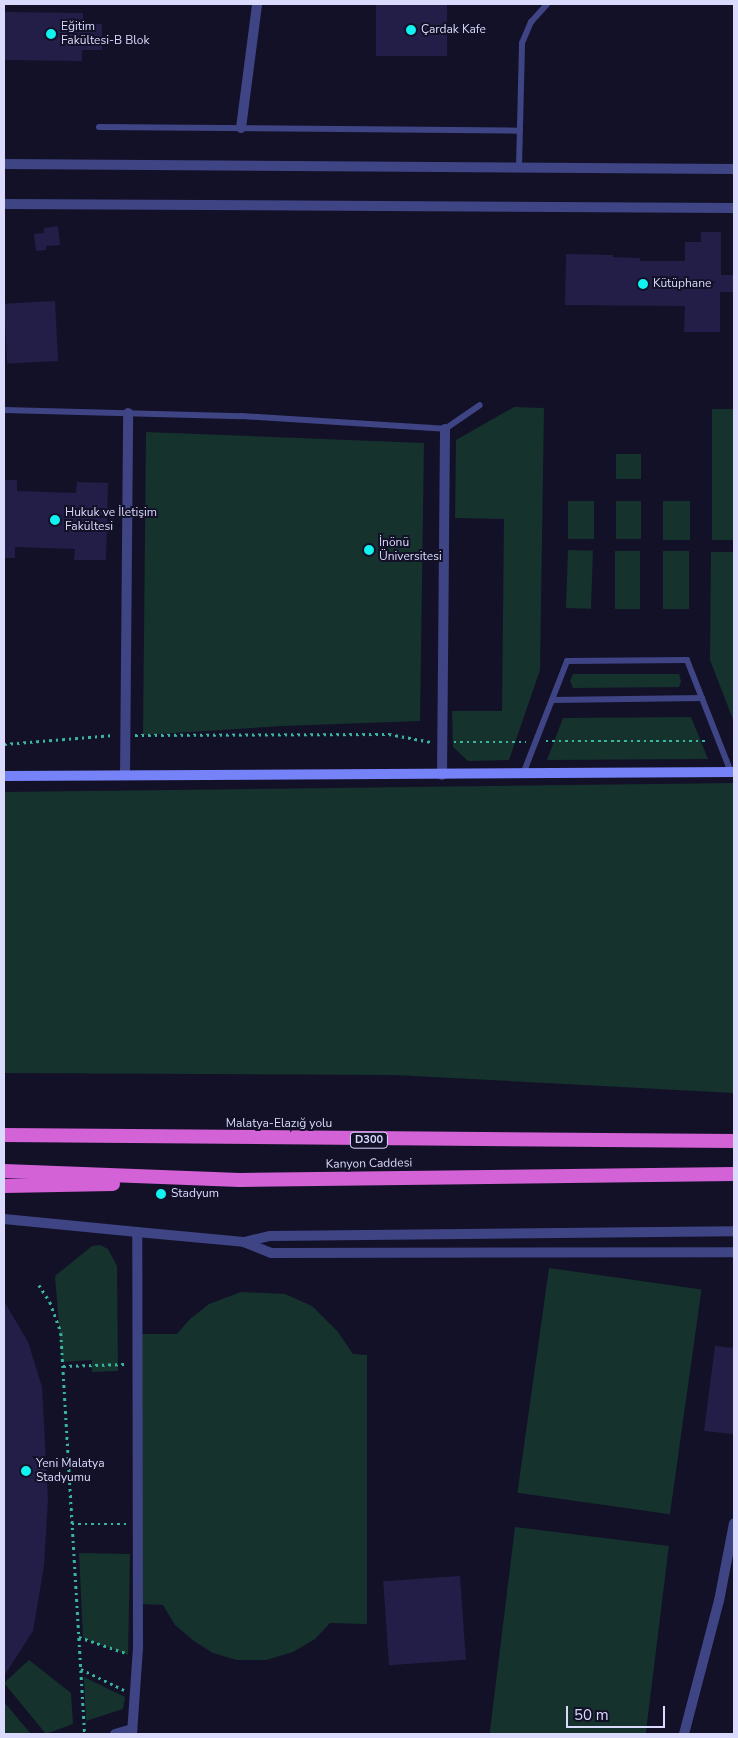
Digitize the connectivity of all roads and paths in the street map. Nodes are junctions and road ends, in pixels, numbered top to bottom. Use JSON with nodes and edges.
{"nodes":[{"id":1,"x":257,"y":4,"type":"edge"},
{"id":2,"x":547,"y":4,"type":"edge"},
{"id":3,"x":99,"y":127,"type":"dead end"},
{"id":4,"x":241,"y":128,"type":"junction"},
{"id":5,"x":520,"y":131,"type":"junction"},
{"id":6,"x":4,"y":164,"type":"edge"},
{"id":7,"x":520,"y":167,"type":"junction"},
{"id":8,"x":734,"y":169,"type":"edge"},
{"id":9,"x":4,"y":204,"type":"edge"},
{"id":10,"x":734,"y":208,"type":"edge"},
{"id":11,"x":480,"y":405,"type":"dead end"},
{"id":12,"x":4,"y":410,"type":"edge"},
{"id":13,"x":128,"y":413,"type":"junction"},
{"id":14,"x":445,"y":429,"type":"junction"},
{"id":15,"x":702,"y":698,"type":"junction"},
{"id":16,"x":552,"y":700,"type":"junction"},
{"id":17,"x":126,"y":735,"type":"junction"},
{"id":18,"x":536,"y":741,"type":"junction"},
{"id":19,"x":719,"y":741,"type":"junction"},
{"id":20,"x":442,"y":743,"type":"junction"},
{"id":21,"x":4,"y":744,"type":"edge"},
{"id":22,"x":732,"y":772,"type":"edge"},
{"id":23,"x":523,"y":774,"type":"junction"},
{"id":24,"x":126,"y":775,"type":"junction"},
{"id":25,"x":442,"y":775,"type":"junction"},
{"id":26,"x":4,"y":776,"type":"edge"},
{"id":27,"x":4,"y":1135,"type":"edge"},
{"id":28,"x":734,"y":1141,"type":"edge"},
{"id":29,"x":4,"y":1171,"type":"edge"},
{"id":30,"x":734,"y":1174,"type":"edge"},
{"id":31,"x":234,"y":1180,"type":"junction"},
{"id":32,"x":4,"y":1186,"type":"edge"},
{"id":33,"x":4,"y":1219,"type":"edge"},
{"id":34,"x":734,"y":1231,"type":"edge"},
{"id":35,"x":137,"y":1232,"type":"junction"},
{"id":36,"x":244,"y":1242,"type":"junction"},
{"id":37,"x":734,"y":1252,"type":"edge"},
{"id":38,"x":39,"y":1285,"type":"dead end"},
{"id":39,"x":138,"y":1364,"type":"junction"},
{"id":40,"x":63,"y":1366,"type":"junction"},
{"id":41,"x":734,"y":1523,"type":"edge"},
{"id":42,"x":72,"y":1524,"type":"junction"},
{"id":43,"x":138,"y":1524,"type":"junction"},
{"id":44,"x":79,"y":1637,"type":"junction"},
{"id":45,"x":137,"y":1657,"type":"junction"},
{"id":46,"x":81,"y":1669,"type":"junction"},
{"id":47,"x":134,"y":1695,"type":"junction"},
{"id":48,"x":132,"y":1732,"type":"edge"},
{"id":49,"x":84,"y":1734,"type":"edge"},
{"id":50,"x":115,"y":1734,"type":"edge"},
{"id":51,"x":684,"y":1734,"type":"edge"}],
"edges":[{"from":1,"to":4,"type":"street"},
{"from":2,"to":5,"type":"lane"},
{"from":3,"to":4,"type":"lane"},
{"from":4,"to":5,"type":"lane"},
{"from":5,"to":7,"type":"lane"},
{"from":6,"to":7,"type":"street"},
{"from":7,"to":8,"type":"street"},
{"from":9,"to":10,"type":"street"},
{"from":11,"to":14,"type":"lane"},
{"from":12,"to":13,"type":"lane"},
{"from":13,"to":14,"type":"lane"},
{"from":13,"to":17,"type":"street"},
{"from":14,"to":20,"type":"street"},
{"from":15,"to":16,"type":"lane"},
{"from":15,"to":16,"type":"lane"},
{"from":15,"to":19,"type":"lane"},
{"from":16,"to":18,"type":"lane"},
{"from":17,"to":20,"type":"path"},
{"from":17,"to":21,"type":"path"},
{"from":17,"to":24,"type":"street"},
{"from":18,"to":19,"type":"path"},
{"from":18,"to":20,"type":"path"},
{"from":18,"to":23,"type":"lane"},
{"from":19,"to":22,"type":"lane"},
{"from":20,"to":25,"type":"street"},
{"from":22,"to":23,"type":"main road"},
{"from":23,"to":25,"type":"main road"},
{"from":24,"to":25,"type":"main road"},
{"from":24,"to":26,"type":"main road"},
{"from":27,"to":28,"type":"highway","name":"Malatya-Elazığ yolu","number":"D300"},
{"from":29,"to":31,"type":"highway","name":"Kanyon Caddesi"},
{"from":30,"to":31,"type":"highway","name":"Kanyon Caddesi"},
{"from":31,"to":32,"type":"highway"},
{"from":33,"to":35,"type":"street"},
{"from":34,"to":36,"type":"street"},
{"from":35,"to":36,"type":"street"},
{"from":35,"to":39,"type":"street"},
{"from":36,"to":37,"type":"street"},
{"from":38,"to":40,"type":"path"},
{"from":39,"to":40,"type":"path"},
{"from":39,"to":43,"type":"street"},
{"from":40,"to":42,"type":"path"},
{"from":41,"to":51,"type":"street"},
{"from":42,"to":43,"type":"path"},
{"from":42,"to":44,"type":"path"},
{"from":43,"to":45,"type":"street"},
{"from":44,"to":45,"type":"path"},
{"from":44,"to":46,"type":"path"},
{"from":45,"to":47,"type":"street"},
{"from":46,"to":47,"type":"path"},
{"from":46,"to":49,"type":"path"},
{"from":47,"to":48,"type":"street"},
{"from":48,"to":50,"type":"street"}]}
